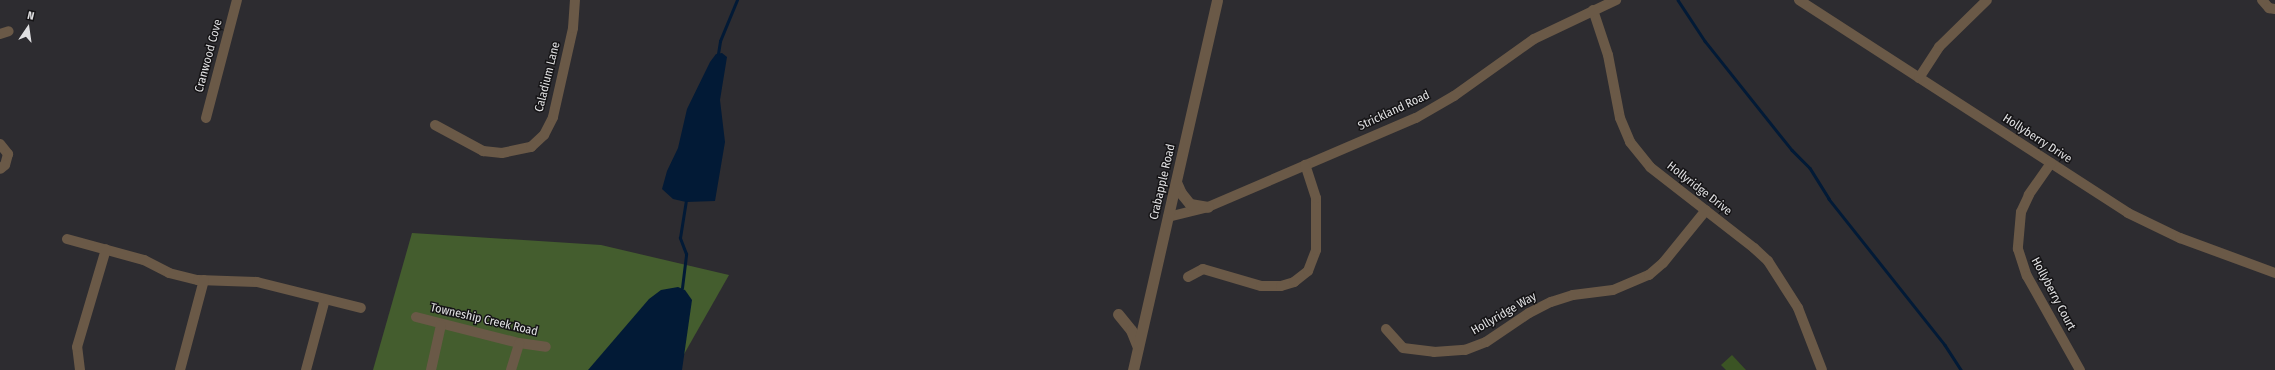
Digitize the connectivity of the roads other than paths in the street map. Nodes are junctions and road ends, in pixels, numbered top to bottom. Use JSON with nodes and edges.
{"nodes":[{"id":1,"x":237,"y":0,"type":"edge"},
{"id":2,"x":575,"y":0,"type":"edge"},
{"id":3,"x":1217,"y":0,"type":"edge"},
{"id":4,"x":1616,"y":0,"type":"edge"},
{"id":5,"x":1799,"y":0,"type":"edge"},
{"id":6,"x":1987,"y":0,"type":"edge"},
{"id":7,"x":2262,"y":0,"type":"edge"},
{"id":8,"x":2275,"y":9,"type":"edge"},
{"id":9,"x":1593,"y":10,"type":"junction"},
{"id":10,"x":1919,"y":78,"type":"junction"},
{"id":11,"x":206,"y":118,"type":"dead end"},
{"id":12,"x":435,"y":125,"type":"dead end"},
{"id":13,"x":0,"y":144,"type":"edge"},
{"id":14,"x":2051,"y":163,"type":"junction"},
{"id":15,"x":1305,"y":165,"type":"junction"},
{"id":16,"x":0,"y":169,"type":"edge"},
{"id":17,"x":1176,"y":182,"type":"junction"},
{"id":18,"x":1208,"y":207,"type":"junction"},
{"id":19,"x":1706,"y":210,"type":"junction"},
{"id":20,"x":1168,"y":217,"type":"junction"},
{"id":21,"x":67,"y":239,"type":"dead end"},
{"id":22,"x":106,"y":249,"type":"junction"},
{"id":23,"x":2275,"y":273,"type":"edge"},
{"id":24,"x":1188,"y":277,"type":"dead end"},
{"id":25,"x":204,"y":280,"type":"junction"},
{"id":26,"x":325,"y":299,"type":"junction"},
{"id":27,"x":361,"y":308,"type":"dead end"},
{"id":28,"x":1118,"y":314,"type":"dead end"},
{"id":29,"x":416,"y":317,"type":"dead end"},
{"id":30,"x":441,"y":325,"type":"junction"},
{"id":31,"x":1386,"y":329,"type":"dead end"},
{"id":32,"x":519,"y":343,"type":"junction"},
{"id":33,"x":1138,"y":346,"type":"junction"},
{"id":34,"x":546,"y":347,"type":"dead end"},
{"id":35,"x":80,"y":370,"type":"edge"},
{"id":36,"x":180,"y":370,"type":"edge"},
{"id":37,"x":306,"y":370,"type":"edge"},
{"id":38,"x":433,"y":370,"type":"edge"},
{"id":39,"x":511,"y":370,"type":"edge"},
{"id":40,"x":1132,"y":370,"type":"edge"},
{"id":41,"x":1822,"y":370,"type":"edge"},
{"id":42,"x":2080,"y":370,"type":"edge"}],
"edges":[{"from":1,"to":11,"type":"street","name":"Cranwood Cove"},
{"from":2,"to":12,"type":"street","name":"Caladium Lane"},
{"from":3,"to":17,"type":"street","name":"Crabapple Road"},
{"from":4,"to":9,"type":"street","name":"Strickland Road"},
{"from":5,"to":10,"type":"street","name":"Hollyberry Drive"},
{"from":6,"to":10,"type":"street"},
{"from":7,"to":8,"type":"street"},
{"from":9,"to":15,"type":"street","name":"Strickland Road"},
{"from":9,"to":19,"type":"street","name":"Hollyridge Drive"},
{"from":10,"to":14,"type":"street","name":"Hollyberry Drive"},
{"from":13,"to":16,"type":"street"},
{"from":14,"to":23,"type":"street","name":"Hollyberry Drive"},
{"from":14,"to":42,"type":"street","name":"Hollyberry Court"},
{"from":15,"to":18,"type":"street","name":"Strickland Road"},
{"from":15,"to":24,"type":"street"},
{"from":17,"to":18,"type":"street"},
{"from":17,"to":20,"type":"street","name":"Crabapple Road"},
{"from":18,"to":20,"type":"street","name":"Strickland Road"},
{"from":19,"to":31,"type":"street","name":"Hollyridge Way"},
{"from":19,"to":41,"type":"street","name":"Hollyridge Drive"},
{"from":20,"to":33,"type":"street","name":"Crabapple Road"},
{"from":21,"to":22,"type":"street"},
{"from":22,"to":25,"type":"street"},
{"from":22,"to":35,"type":"street"},
{"from":25,"to":26,"type":"street"},
{"from":25,"to":36,"type":"street"},
{"from":26,"to":27,"type":"street"},
{"from":26,"to":37,"type":"street"},
{"from":28,"to":33,"type":"street"},
{"from":29,"to":30,"type":"street","name":"Towneship Creek Road"},
{"from":30,"to":32,"type":"street","name":"Towneship Creek Road"},
{"from":30,"to":38,"type":"street"},
{"from":32,"to":34,"type":"street","name":"Towneship Creek Road"},
{"from":32,"to":39,"type":"street"},
{"from":33,"to":40,"type":"street","name":"Crabapple Road"}]}
